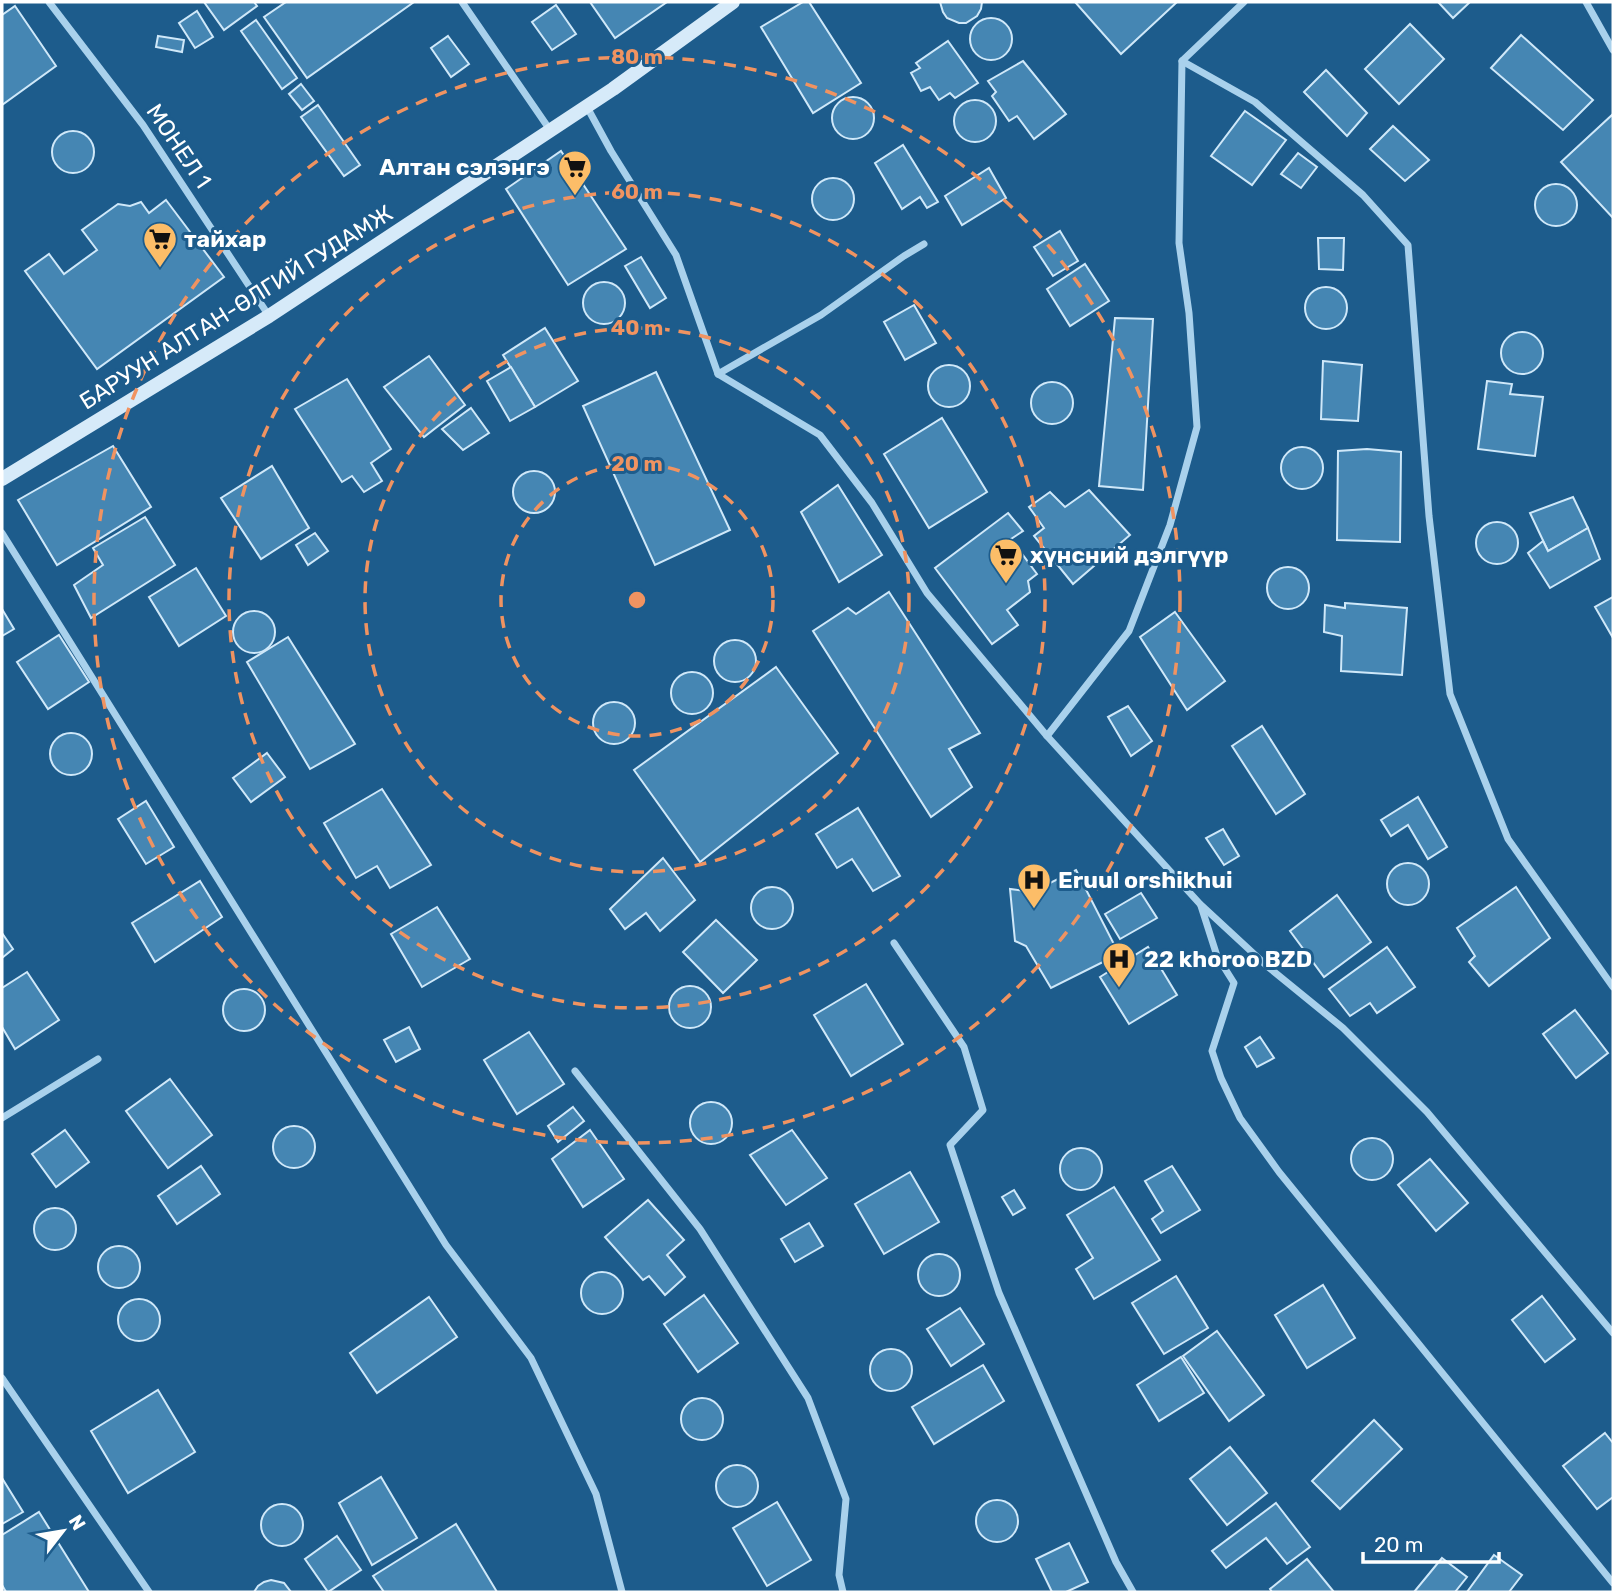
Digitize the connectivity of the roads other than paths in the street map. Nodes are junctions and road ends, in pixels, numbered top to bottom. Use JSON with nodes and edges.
{"nodes":[{"id":1,"x":50,"y":2,"type":"edge"},
{"id":2,"x":462,"y":2,"type":"edge"},
{"id":3,"x":733,"y":2,"type":"edge"},
{"id":4,"x":1244,"y":2,"type":"edge"},
{"id":5,"x":1586,"y":2,"type":"edge"},
{"id":6,"x":1613,"y":50,"type":"edge"},
{"id":7,"x":1182,"y":61,"type":"junction"},
{"id":8,"x":586,"y":107,"type":"junction"},
{"id":9,"x":551,"y":131,"type":"junction"},
{"id":10,"x":925,"y":244,"type":"dead end"},
{"id":11,"x":269,"y":316,"type":"junction"},
{"id":12,"x":718,"y":374,"type":"junction"},
{"id":13,"x":2,"y":480,"type":"edge"},
{"id":14,"x":2,"y":533,"type":"edge"},
{"id":15,"x":1047,"y":736,"type":"junction"},
{"id":16,"x":1200,"y":904,"type":"junction"},
{"id":17,"x":894,"y":943,"type":"dead end"},
{"id":18,"x":1613,"y":987,"type":"edge"},
{"id":19,"x":98,"y":1059,"type":"dead end"},
{"id":20,"x":575,"y":1071,"type":"dead end"},
{"id":21,"x":2,"y":1118,"type":"edge"},
{"id":22,"x":1613,"y":1333,"type":"edge"},
{"id":23,"x":2,"y":1378,"type":"edge"},
{"id":24,"x":1613,"y":1583,"type":"edge"},
{"id":25,"x":149,"y":1592,"type":"edge"},
{"id":26,"x":622,"y":1592,"type":"edge"},
{"id":27,"x":843,"y":1592,"type":"edge"},
{"id":28,"x":1133,"y":1592,"type":"edge"}],
"edges":[{"from":1,"to":11,"type":"street","name":"МОНЕЛ 1"},
{"from":2,"to":9,"type":"street"},
{"from":3,"to":8,"type":"main road","name":"БАРУУН АЛТАН-ӨЛГИЙ ГУДАМЖ"},
{"from":4,"to":7,"type":"street"},
{"from":5,"to":6,"type":"street"},
{"from":7,"to":15,"type":"street"},
{"from":7,"to":18,"type":"street"},
{"from":8,"to":9,"type":"main road","name":"БАРУУН АЛТАН-ӨЛГИЙ ГУДАМЖ"},
{"from":8,"to":12,"type":"street"},
{"from":9,"to":11,"type":"main road","name":"БАРУУН АЛТАН-ӨЛГИЙ ГУДАМЖ"},
{"from":10,"to":12,"type":"street"},
{"from":11,"to":13,"type":"main road","name":"БАРУУН АЛТАН-ӨЛГИЙ ГУДАМЖ"},
{"from":12,"to":15,"type":"street"},
{"from":14,"to":26,"type":"street"},
{"from":15,"to":16,"type":"street"},
{"from":16,"to":22,"type":"street"},
{"from":16,"to":24,"type":"street"},
{"from":17,"to":28,"type":"street"},
{"from":19,"to":21,"type":"street"},
{"from":20,"to":27,"type":"street"},
{"from":23,"to":25,"type":"street"}]}
